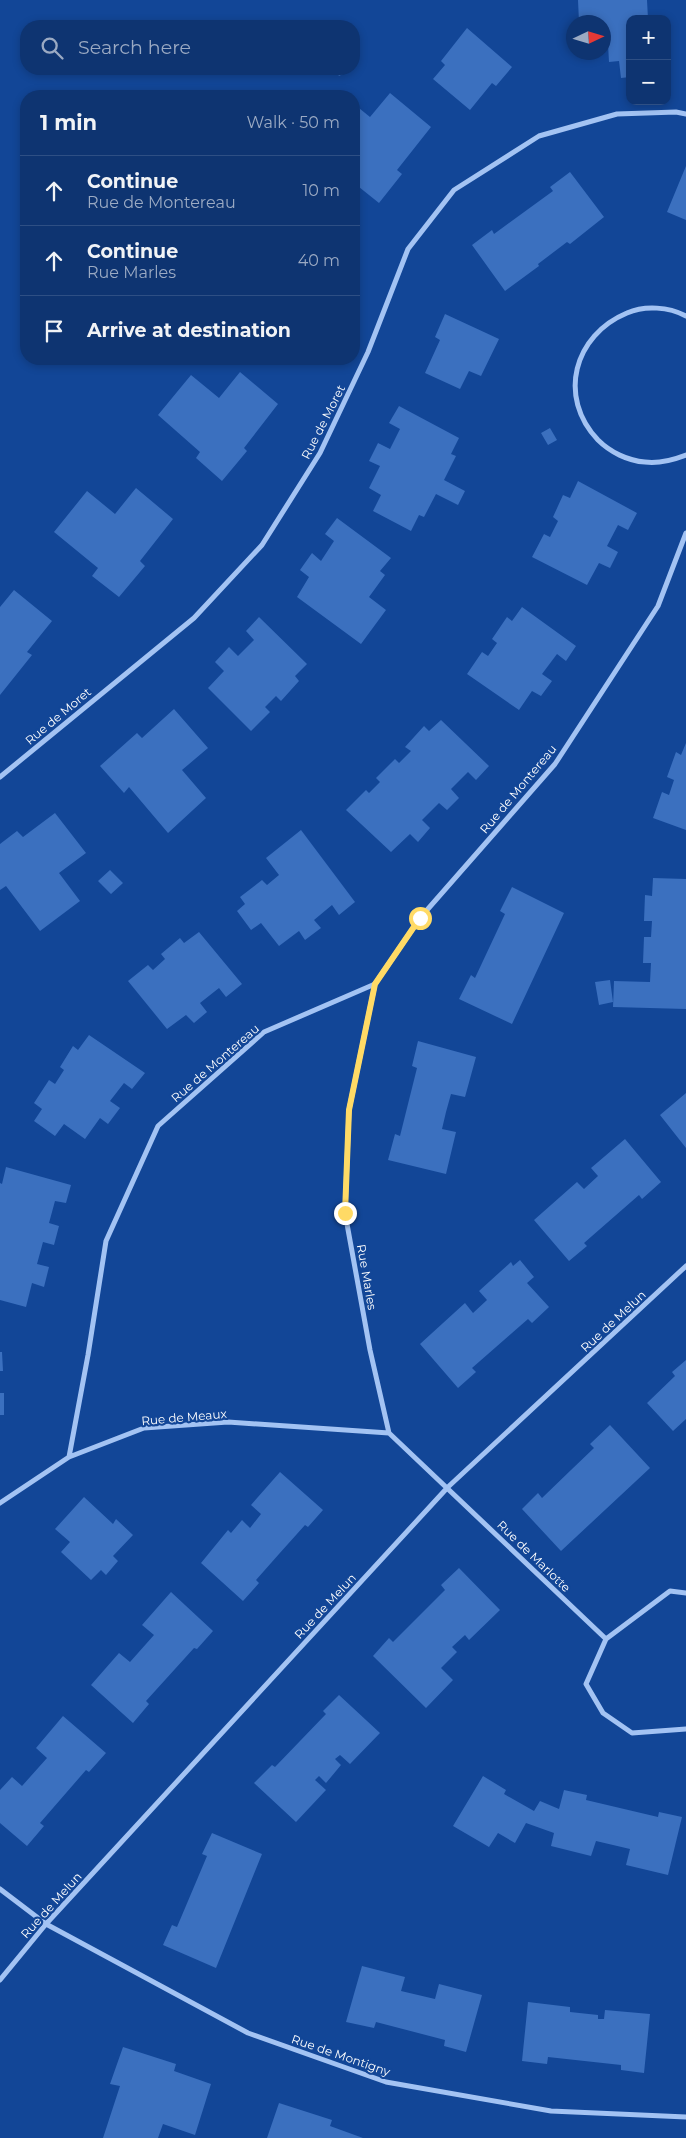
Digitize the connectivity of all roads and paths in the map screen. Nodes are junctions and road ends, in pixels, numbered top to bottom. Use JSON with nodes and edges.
{"nodes":[{"id":1,"x":686,"y":114,"type":"edge"},
{"id":2,"x":686,"y":316,"type":"edge"},
{"id":3,"x":686,"y":455,"type":"edge"},
{"id":4,"x":686,"y":533,"type":"edge"},
{"id":5,"x":0,"y":777,"type":"edge"},
{"id":6,"x":375,"y":984,"type":"junction"},
{"id":7,"x":686,"y":1266,"type":"edge"},
{"id":8,"x":389,"y":1433,"type":"junction"},
{"id":9,"x":68,"y":1457,"type":"junction"},
{"id":10,"x":448,"y":1487,"type":"junction"},
{"id":11,"x":0,"y":1503,"type":"edge"},
{"id":12,"x":686,"y":1593,"type":"edge"},
{"id":13,"x":606,"y":1639,"type":"junction"},
{"id":14,"x":686,"y":1728,"type":"edge"},
{"id":15,"x":0,"y":1889,"type":"edge"},
{"id":16,"x":46,"y":1924,"type":"junction"},
{"id":17,"x":0,"y":1980,"type":"edge"},
{"id":18,"x":686,"y":2117,"type":"edge"}],
"edges":[{"from":1,"to":5,"type":"street","name":"Rue de Moret"},
{"from":2,"to":3,"type":"street"},
{"from":4,"to":6,"type":"street","name":"Rue de Montereau"},
{"from":6,"to":8,"type":"street","name":"Rue Marles"},
{"from":6,"to":9,"type":"street","name":"Rue de Montereau"},
{"from":7,"to":10,"type":"street","name":"Rue de Melun"},
{"from":8,"to":9,"type":"street","name":"Rue de Meaux"},
{"from":8,"to":10,"type":"street"},
{"from":9,"to":11,"type":"street","name":"Rue de Meaux"},
{"from":10,"to":13,"type":"street","name":"Rue de Marlotte"},
{"from":10,"to":16,"type":"street","name":"Rue de Melun"},
{"from":12,"to":13,"type":"street"},
{"from":13,"to":14,"type":"street"},
{"from":15,"to":16,"type":"street"},
{"from":16,"to":17,"type":"street","name":"Rue de Melun"},
{"from":16,"to":18,"type":"street","name":"Rue de Montigny"}]}
